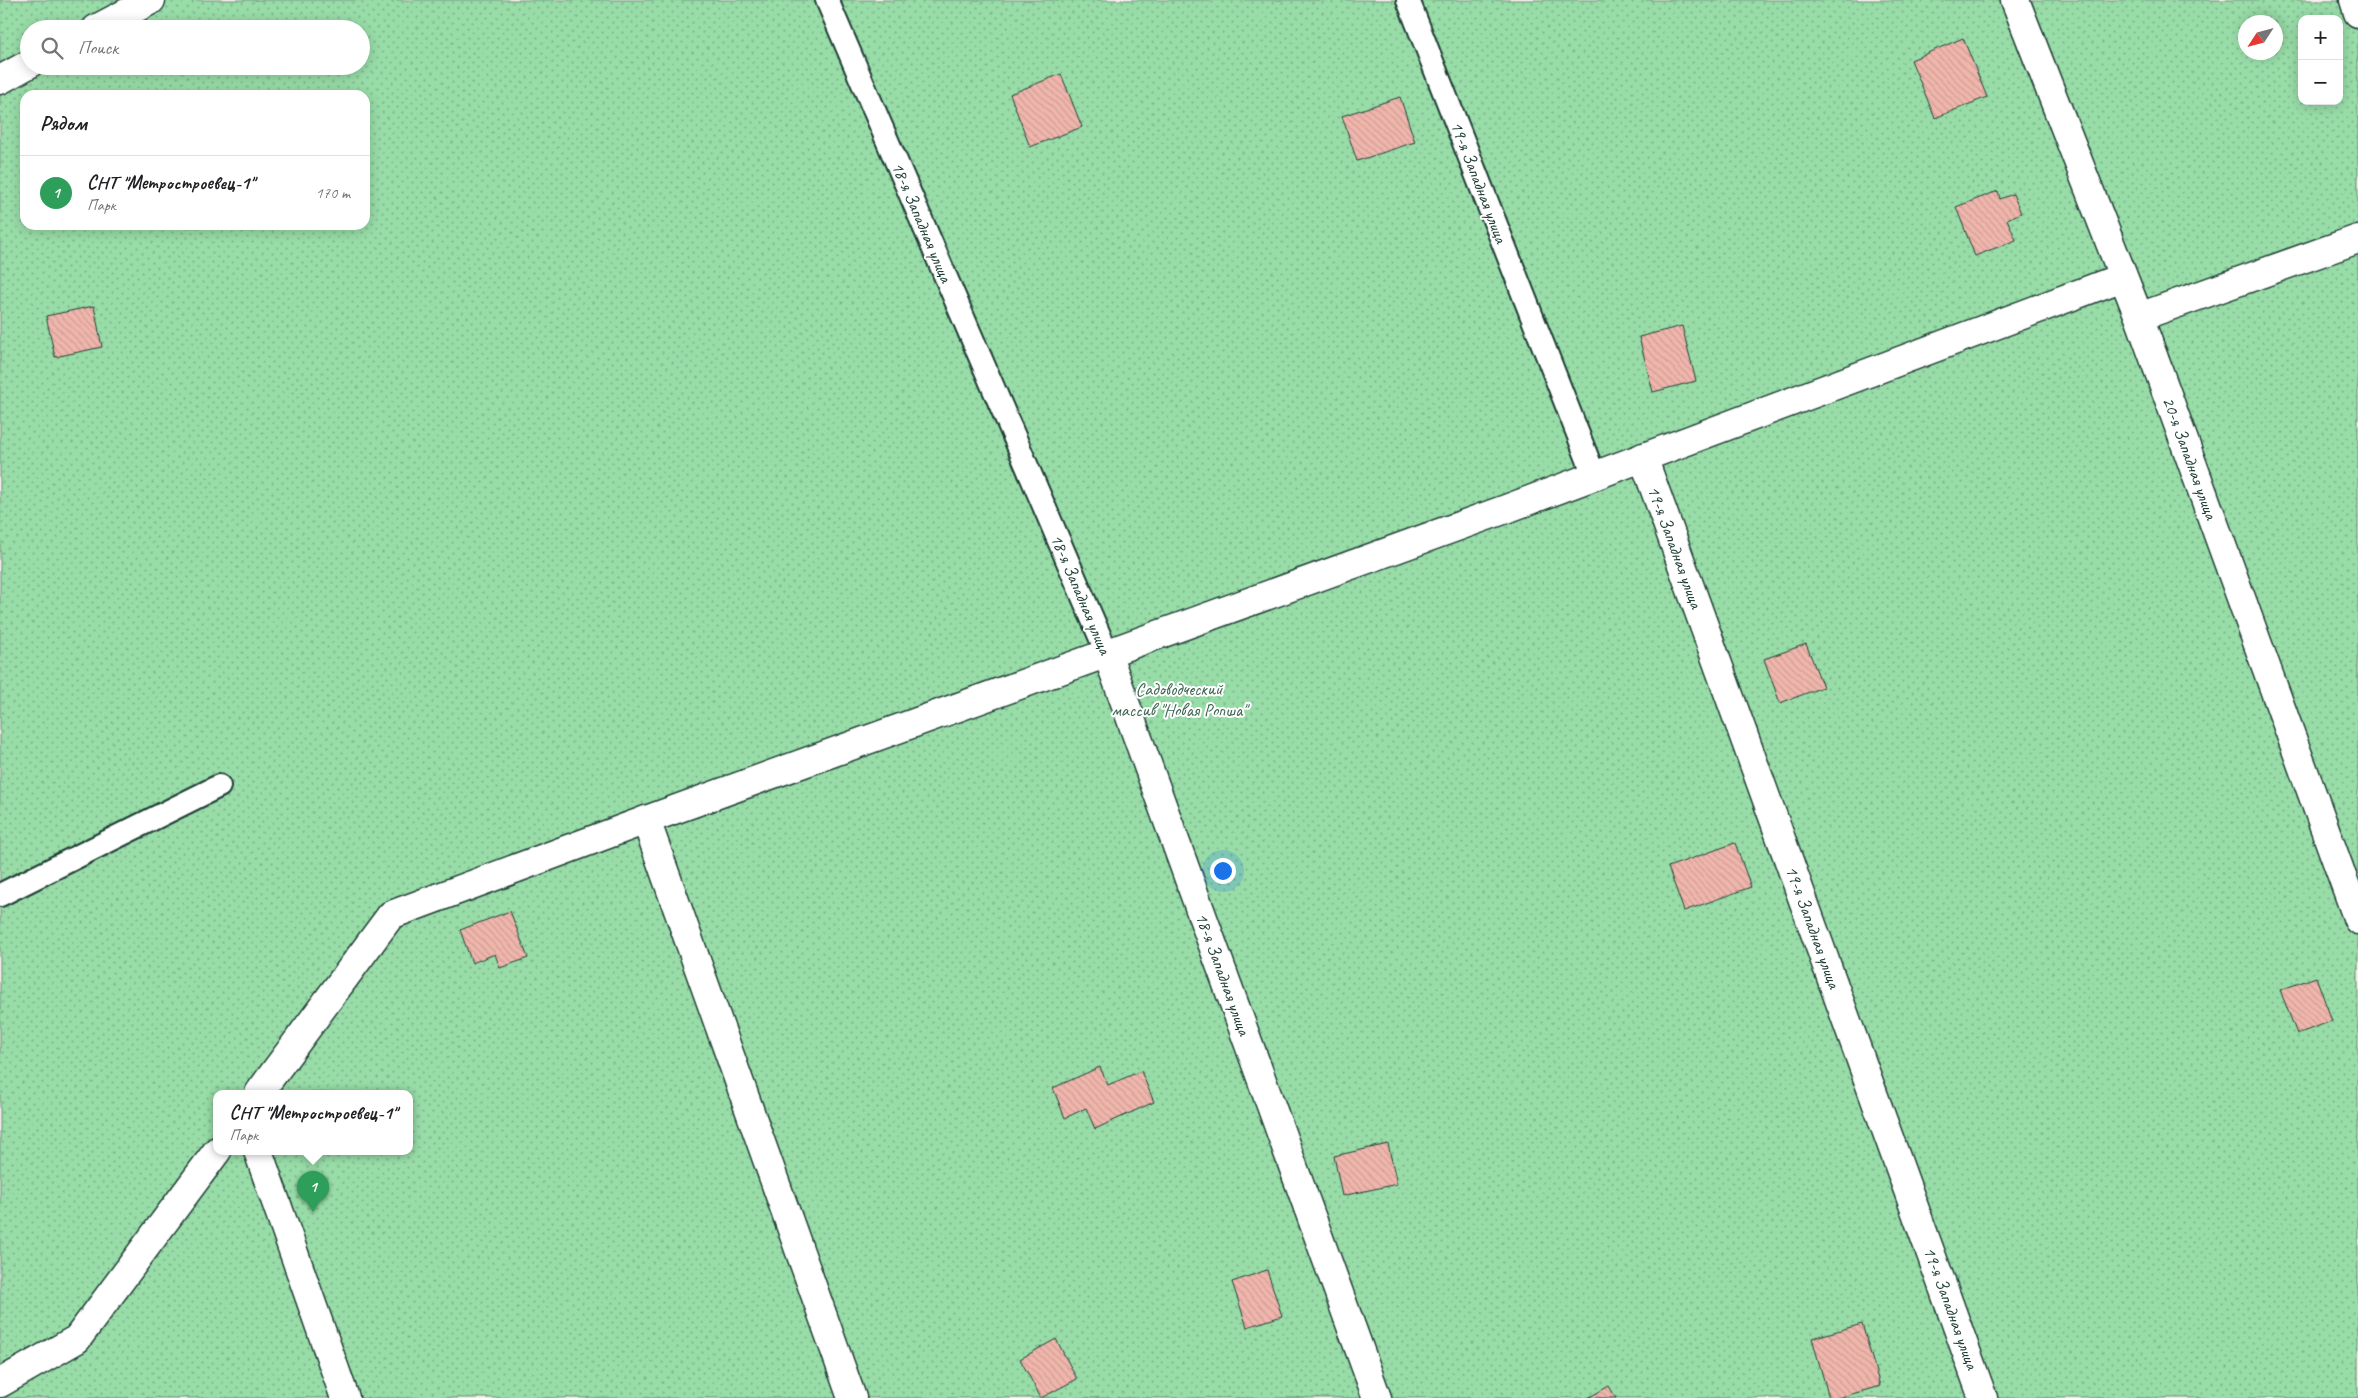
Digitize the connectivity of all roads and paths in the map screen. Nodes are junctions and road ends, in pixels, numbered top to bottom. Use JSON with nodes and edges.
{"nodes":[{"id":1,"x":151,"y":0,"type":"edge"},
{"id":2,"x":827,"y":0,"type":"edge"},
{"id":3,"x":1408,"y":0,"type":"edge"},
{"id":4,"x":2015,"y":0,"type":"edge"},
{"id":5,"x":2354,"y":0,"type":"edge"},
{"id":6,"x":2358,"y":13,"type":"edge"},
{"id":7,"x":113,"y":20,"type":"edge"},
{"id":8,"x":20,"y":69,"type":"edge"},
{"id":9,"x":0,"y":80,"type":"edge"},
{"id":10,"x":2358,"y":239,"type":"edge"},
{"id":11,"x":2123,"y":277,"type":"junction"},
{"id":12,"x":2139,"y":317,"type":"junction"},
{"id":13,"x":1643,"y":457,"type":"junction"},
{"id":14,"x":1594,"y":475,"type":"junction"},
{"id":15,"x":1107,"y":653,"type":"junction"},
{"id":16,"x":219,"y":786,"type":"dead end"},
{"id":17,"x":646,"y":820,"type":"junction"},
{"id":18,"x":0,"y":895,"type":"edge"},
{"id":19,"x":2358,"y":920,"type":"edge"},
{"id":20,"x":261,"y":1090,"type":"edge"},
{"id":21,"x":214,"y":1155,"type":"edge"},
{"id":22,"x":259,"y":1155,"type":"edge"},
{"id":23,"x":0,"y":1383,"type":"edge"},
{"id":24,"x":345,"y":1398,"type":"edge"},
{"id":25,"x":852,"y":1398,"type":"edge"},
{"id":26,"x":1377,"y":1398,"type":"edge"},
{"id":27,"x":1983,"y":1398,"type":"edge"}],
"edges":[{"from":1,"to":7,"type":"street"},
{"from":2,"to":15,"type":"lane","name":"18-я Западная улица"},
{"from":3,"to":14,"type":"lane","name":"19-я Западная улица"},
{"from":4,"to":11,"type":"street","name":"20-я Западная улица"},
{"from":5,"to":6,"type":"street"},
{"from":8,"to":9,"type":"street"},
{"from":10,"to":12,"type":"street"},
{"from":11,"to":12,"type":"street","name":"20-я Западная улица"},
{"from":11,"to":13,"type":"street"},
{"from":12,"to":19,"type":"street","name":"20-я Западная улица"},
{"from":13,"to":14,"type":"street"},
{"from":13,"to":27,"type":"street","name":"19-я Западная улица"},
{"from":14,"to":15,"type":"street"},
{"from":15,"to":17,"type":"street"},
{"from":15,"to":26,"type":"street","name":"18-я Западная улица"},
{"from":16,"to":18,"type":"lane"},
{"from":17,"to":20,"type":"street"},
{"from":17,"to":25,"type":"street"},
{"from":21,"to":23,"type":"street"},
{"from":22,"to":24,"type":"street"}]}
